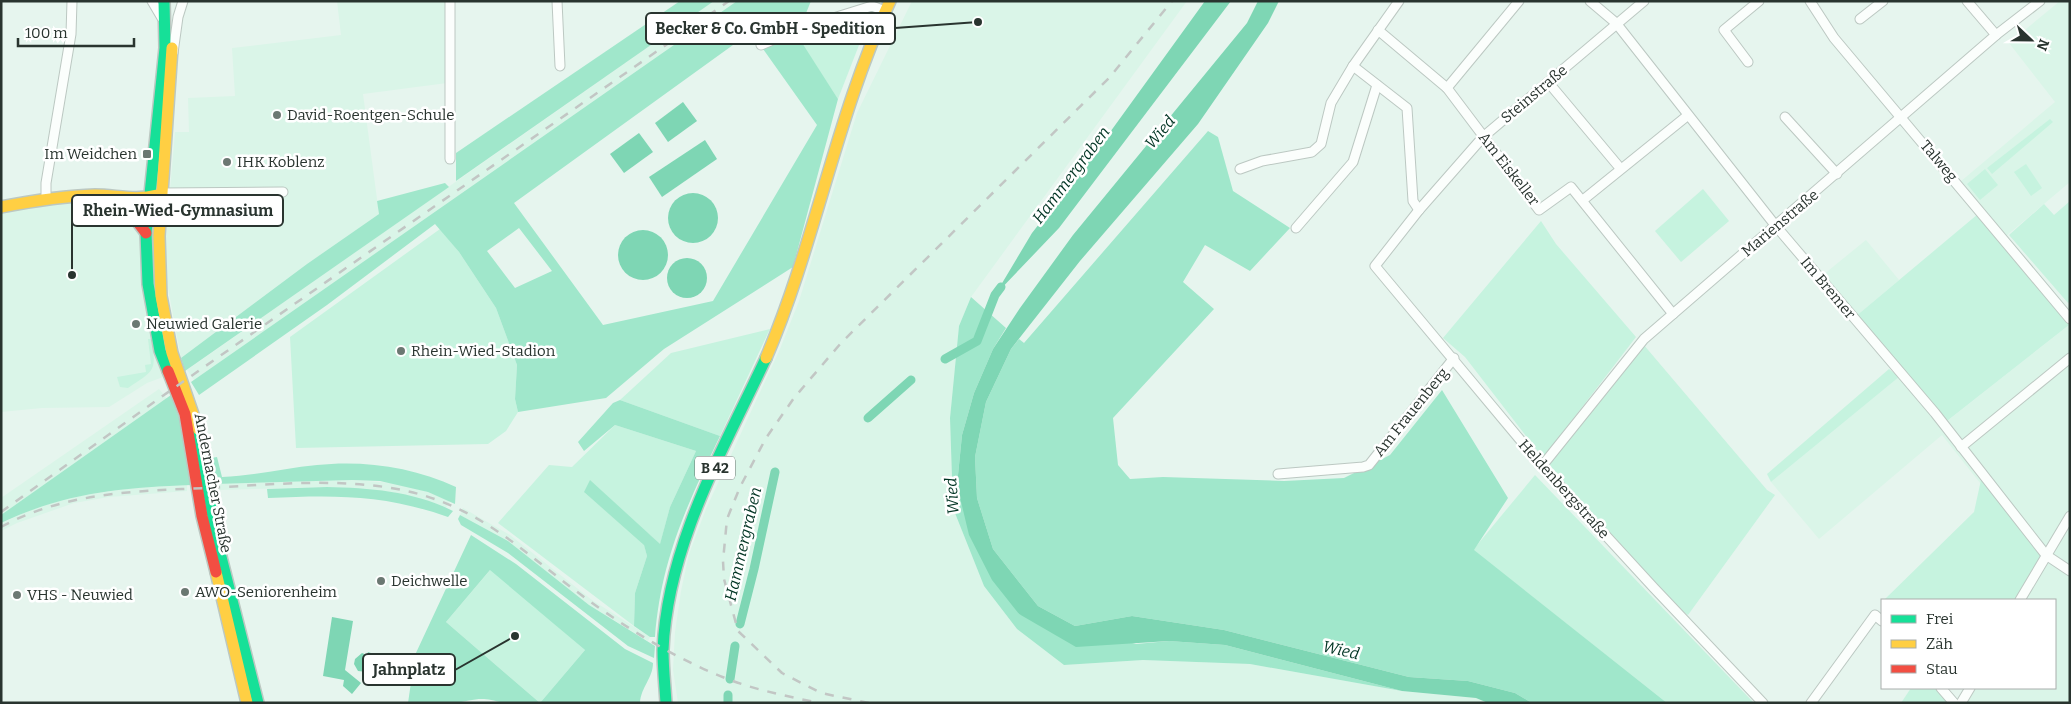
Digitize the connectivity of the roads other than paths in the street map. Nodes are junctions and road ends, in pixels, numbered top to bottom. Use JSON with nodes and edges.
{"nodes":[{"id":1,"x":72,"y":1,"type":"edge"},
{"id":2,"x":152,"y":1,"type":"edge"},
{"id":3,"x":164,"y":1,"type":"edge"},
{"id":4,"x":172,"y":1,"type":"edge"},
{"id":5,"x":183,"y":1,"type":"edge"},
{"id":6,"x":450,"y":1,"type":"edge"},
{"id":7,"x":557,"y":1,"type":"edge"},
{"id":8,"x":1399,"y":1,"type":"edge"},
{"id":9,"x":1519,"y":1,"type":"edge"},
{"id":10,"x":1590,"y":1,"type":"edge"},
{"id":11,"x":1644,"y":1,"type":"edge"},
{"id":12,"x":1759,"y":1,"type":"edge"},
{"id":13,"x":1810,"y":1,"type":"edge"},
{"id":14,"x":1883,"y":1,"type":"edge"},
{"id":15,"x":1967,"y":1,"type":"edge"},
{"id":16,"x":2040,"y":1,"type":"edge"},
{"id":17,"x":888,"y":6,"type":"edge"},
{"id":18,"x":1860,"y":19,"type":"dead end"},
{"id":19,"x":1616,"y":23,"type":"junction"},
{"id":20,"x":1378,"y":30,"type":"junction"},
{"id":21,"x":166,"y":32,"type":"junction"},
{"id":22,"x":1996,"y":35,"type":"junction"},
{"id":23,"x":761,"y":45,"type":"dead end"},
{"id":24,"x":172,"y":58,"type":"junction"},
{"id":25,"x":1748,"y":62,"type":"dead end"},
{"id":26,"x":560,"y":66,"type":"dead end"},
{"id":27,"x":1353,"y":66,"type":"junction"},
{"id":28,"x":1548,"y":82,"type":"junction"},
{"id":29,"x":1377,"y":85,"type":"junction"},
{"id":30,"x":1447,"y":88,"type":"junction"},
{"id":31,"x":1687,"y":116,"type":"junction"},
{"id":32,"x":1786,"y":117,"type":"dead end"},
{"id":33,"x":1902,"y":118,"type":"junction"},
{"id":34,"x":1483,"y":137,"type":"junction"},
{"id":35,"x":450,"y":159,"type":"dead end"},
{"id":36,"x":1620,"y":168,"type":"junction"},
{"id":37,"x":1240,"y":169,"type":"dead end"},
{"id":38,"x":1838,"y":174,"type":"junction"},
{"id":39,"x":283,"y":192,"type":"dead end"},
{"id":40,"x":162,"y":193,"type":"junction"},
{"id":41,"x":79,"y":196,"type":"junction"},
{"id":42,"x":149,"y":198,"type":"junction"},
{"id":43,"x":46,"y":199,"type":"junction"},
{"id":44,"x":1583,"y":200,"type":"junction"},
{"id":45,"x":1,"y":207,"type":"edge"},
{"id":46,"x":1419,"y":210,"type":"junction"},
{"id":47,"x":1775,"y":226,"type":"junction"},
{"id":48,"x":159,"y":228,"type":"junction"},
{"id":49,"x":1296,"y":228,"type":"dead end"},
{"id":50,"x":147,"y":229,"type":"junction"},
{"id":51,"x":1375,"y":266,"type":"joint"},
{"id":52,"x":1673,"y":314,"type":"junction"},
{"id":53,"x":2070,"y":319,"type":"edge"},
{"id":54,"x":1454,"y":358,"type":"junction"},
{"id":55,"x":2070,"y":358,"type":"edge"},
{"id":56,"x":1961,"y":447,"type":"junction"},
{"id":57,"x":1542,"y":466,"type":"junction"},
{"id":58,"x":1278,"y":474,"type":"dead end"},
{"id":59,"x":2070,"y":516,"type":"edge"},
{"id":60,"x":2046,"y":555,"type":"junction"},
{"id":61,"x":2070,"y":570,"type":"edge"},
{"id":62,"x":2021,"y":599,"type":"edge"},
{"id":63,"x":1881,"y":620,"type":"edge"},
{"id":64,"x":1942,"y":689,"type":"edge"},
{"id":65,"x":1969,"y":689,"type":"edge"},
{"id":66,"x":247,"y":703,"type":"edge"},
{"id":67,"x":258,"y":703,"type":"edge"},
{"id":68,"x":666,"y":703,"type":"edge"},
{"id":69,"x":1763,"y":703,"type":"edge"},
{"id":70,"x":1811,"y":703,"type":"edge"},
{"id":71,"x":1954,"y":703,"type":"edge"},
{"id":72,"x":1961,"y":703,"type":"edge"}],
"edges":[{"from":1,"to":43,"type":"street"},
{"from":2,"to":21,"type":"street"},
{"from":3,"to":21,"type":"street","name":"Andernacher Straße"},
{"from":4,"to":24,"type":"street","name":"Andernacher Straße"},
{"from":5,"to":24,"type":"street"},
{"from":6,"to":35,"type":"street"},
{"from":7,"to":26,"type":"street"},
{"from":8,"to":20,"type":"street"},
{"from":9,"to":30,"type":"street"},
{"from":10,"to":19,"type":"street","name":"Im Bremer"},
{"from":11,"to":19,"type":"street","name":"Steinstraße"},
{"from":12,"to":25,"type":"street"},
{"from":13,"to":33,"type":"street","name":"Talweg"},
{"from":14,"to":18,"type":"street"},
{"from":15,"to":22,"type":"street"},
{"from":16,"to":22,"type":"street","name":"Marienstraße"},
{"from":17,"to":23,"type":"street"},
{"from":17,"to":68,"type":"street","number":"B 42"},
{"from":19,"to":28,"type":"street","name":"Steinstraße"},
{"from":19,"to":31,"type":"street","name":"Im Bremer"},
{"from":20,"to":27,"type":"street"},
{"from":20,"to":30,"type":"street","name":"Am Eiskeller"},
{"from":21,"to":42,"type":"street","name":"Andernacher Straße"},
{"from":22,"to":33,"type":"street","name":"Marienstraße"},
{"from":24,"to":40,"type":"street","name":"Andernacher Straße"},
{"from":27,"to":29,"type":"street"},
{"from":27,"to":37,"type":"street"},
{"from":28,"to":34,"type":"street","name":"Steinstraße"},
{"from":28,"to":36,"type":"street"},
{"from":29,"to":46,"type":"street"},
{"from":29,"to":49,"type":"street"},
{"from":30,"to":34,"type":"street","name":"Am Eiskeller"},
{"from":31,"to":36,"type":"street"},
{"from":31,"to":47,"type":"street","name":"Im Bremer"},
{"from":32,"to":38,"type":"street"},
{"from":33,"to":38,"type":"street","name":"Marienstraße"},
{"from":33,"to":53,"type":"street","name":"Talweg"},
{"from":34,"to":44,"type":"street","name":"Am Eiskeller"},
{"from":34,"to":46,"type":"street","name":"Steinstraße"},
{"from":36,"to":44,"type":"street"},
{"from":38,"to":47,"type":"street","name":"Marienstraße"},
{"from":39,"to":40,"type":"street"},
{"from":40,"to":42,"type":"street"},
{"from":40,"to":48,"type":"street","name":"Andernacher Straße"},
{"from":41,"to":42,"type":"street"},
{"from":41,"to":43,"type":"street"},
{"from":41,"to":50,"type":"street"},
{"from":42,"to":50,"type":"street","name":"Andernacher Straße"},
{"from":43,"to":45,"type":"street"},
{"from":44,"to":52,"type":"street","name":"Am Eiskeller"},
{"from":46,"to":51,"type":"street","name":"Steinstraße"},
{"from":47,"to":52,"type":"street","name":"Marienstraße"},
{"from":47,"to":56,"type":"street","name":"Im Bremer"},
{"from":48,"to":50,"type":"street"},
{"from":48,"to":67,"type":"street","name":"Andernacher Straße"},
{"from":50,"to":66,"type":"street","name":"Andernacher Straße"},
{"from":51,"to":54,"type":"street","name":"Heldenbergstraße"},
{"from":52,"to":57,"type":"street","name":"Marienstraße"},
{"from":54,"to":57,"type":"street","name":"Heldenbergstraße"},
{"from":54,"to":58,"type":"street","name":"Am Frauenberg"},
{"from":55,"to":56,"type":"street"},
{"from":56,"to":60,"type":"street","name":"Im Bremer"},
{"from":57,"to":69,"type":"street","name":"Heldenbergstraße"},
{"from":59,"to":60,"type":"street"},
{"from":60,"to":61,"type":"street","name":"Im Bremer"},
{"from":60,"to":62,"type":"street"},
{"from":63,"to":70,"type":"street"},
{"from":64,"to":71,"type":"street"},
{"from":65,"to":72,"type":"street"}]}
